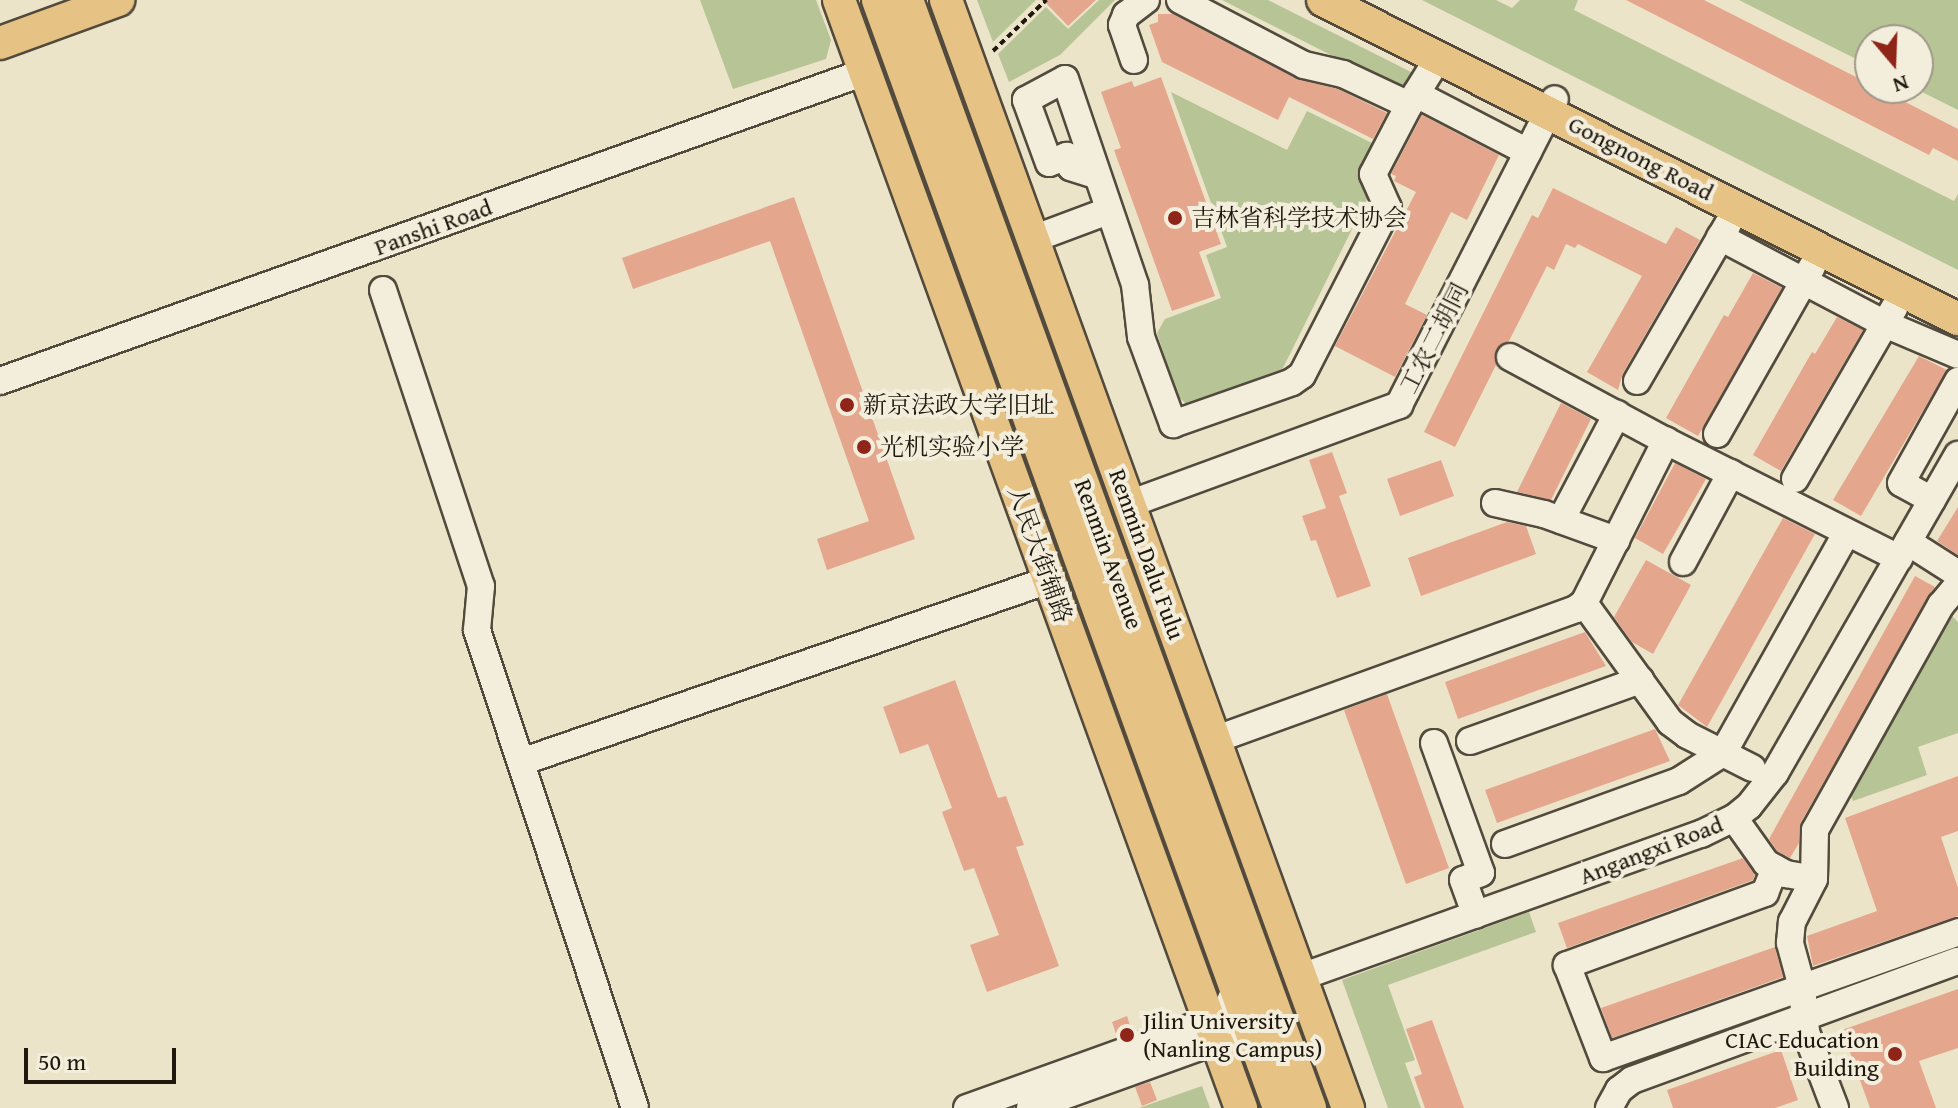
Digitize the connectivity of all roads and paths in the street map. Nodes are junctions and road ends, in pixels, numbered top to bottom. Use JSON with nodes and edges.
{"nodes":[{"id":1,"x":118,"y":0,"type":"edge"},
{"id":2,"x":839,"y":0,"type":"edge"},
{"id":3,"x":878,"y":0,"type":"edge"},
{"id":4,"x":907,"y":0,"type":"edge"},
{"id":5,"x":946,"y":0,"type":"edge"},
{"id":6,"x":1046,"y":0,"type":"edge"},
{"id":7,"x":1146,"y":0,"type":"edge"},
{"id":8,"x":1180,"y":0,"type":"edge"},
{"id":9,"x":1323,"y":0,"type":"edge"},
{"id":10,"x":1358,"y":0,"type":"edge"},
{"id":11,"x":0,"y":43,"type":"edge"},
{"id":12,"x":1439,"y":57,"type":"junction"},
{"id":13,"x":985,"y":58,"type":"dead end"},
{"id":14,"x":1134,"y":60,"type":"dead end"},
{"id":15,"x":865,"y":72,"type":"junction"},
{"id":16,"x":1412,"y":100,"type":"junction"},
{"id":17,"x":1552,"y":105,"type":"junction"},
{"id":18,"x":1528,"y":152,"type":"junction"},
{"id":19,"x":1095,"y":175,"type":"dead end"},
{"id":20,"x":1738,"y":208,"type":"junction"},
{"id":21,"x":1108,"y":211,"type":"junction"},
{"id":22,"x":1720,"y":237,"type":"junction"},
{"id":23,"x":1033,"y":239,"type":"junction"},
{"id":24,"x":1822,"y":250,"type":"junction"},
{"id":25,"x":1804,"y":281,"type":"junction"},
{"id":26,"x":383,"y":290,"type":"dead end"},
{"id":27,"x":1903,"y":291,"type":"junction"},
{"id":28,"x":1958,"y":300,"type":"edge"},
{"id":29,"x":1958,"y":319,"type":"edge"},
{"id":30,"x":1885,"y":324,"type":"junction"},
{"id":31,"x":1958,"y":355,"type":"edge"},
{"id":32,"x":1510,"y":357,"type":"dead end"},
{"id":33,"x":0,"y":381,"type":"edge"},
{"id":34,"x":1637,"y":381,"type":"dead end"},
{"id":35,"x":1958,"y":381,"type":"edge"},
{"id":36,"x":1617,"y":414,"type":"junction"},
{"id":37,"x":1717,"y":434,"type":"dead end"},
{"id":38,"x":1666,"y":441,"type":"junction"},
{"id":39,"x":1958,"y":455,"type":"edge"},
{"id":40,"x":1731,"y":473,"type":"junction"},
{"id":41,"x":1795,"y":479,"type":"dead end"},
{"id":42,"x":1932,"y":500,"type":"junction"},
{"id":43,"x":1495,"y":503,"type":"dead end"},
{"id":44,"x":1129,"y":504,"type":"junction"},
{"id":45,"x":1561,"y":520,"type":"junction"},
{"id":46,"x":1847,"y":532,"type":"junction"},
{"id":47,"x":1616,"y":540,"type":"junction"},
{"id":48,"x":1903,"y":550,"type":"junction"},
{"id":49,"x":1683,"y":562,"type":"dead end"},
{"id":50,"x":1049,"y":580,"type":"junction"},
{"id":51,"x":1957,"y":587,"type":"edge"},
{"id":52,"x":1584,"y":603,"type":"junction"},
{"id":53,"x":1640,"y":680,"type":"junction"},
{"id":54,"x":1214,"y":740,"type":"junction"},
{"id":55,"x":1470,"y":741,"type":"dead end"},
{"id":56,"x":1434,"y":743,"type":"dead end"},
{"id":57,"x":1723,"y":753,"type":"junction"},
{"id":58,"x":521,"y":762,"type":"junction"},
{"id":59,"x":1752,"y":768,"type":"dead end"},
{"id":60,"x":1734,"y":818,"type":"junction"},
{"id":61,"x":1505,"y":844,"type":"dead end"},
{"id":62,"x":1775,"y":868,"type":"junction"},
{"id":63,"x":1814,"y":879,"type":"junction"},
{"id":64,"x":1476,"y":915,"type":"junction"},
{"id":65,"x":1958,"y":932,"type":"edge"},
{"id":66,"x":1958,"y":961,"type":"edge"},
{"id":67,"x":1301,"y":977,"type":"junction"},
{"id":68,"x":1802,"y":987,"type":"junction"},
{"id":69,"x":1236,"y":988,"type":"junction"},
{"id":70,"x":1805,"y":1016,"type":"junction"},
{"id":71,"x":1212,"y":1031,"type":"junction"},
{"id":72,"x":1260,"y":1056,"type":"junction"},
{"id":73,"x":635,"y":1108,"type":"edge"},
{"id":74,"x":967,"y":1108,"type":"edge"},
{"id":75,"x":1030,"y":1108,"type":"edge"},
{"id":76,"x":1241,"y":1108,"type":"edge"},
{"id":77,"x":1279,"y":1108,"type":"edge"},
{"id":78,"x":1310,"y":1108,"type":"edge"},
{"id":79,"x":1348,"y":1108,"type":"edge"},
{"id":80,"x":1609,"y":1108,"type":"edge"},
{"id":81,"x":1835,"y":1108,"type":"edge"}],
"edges":[{"from":1,"to":11,"type":"main road"},
{"from":2,"to":15,"type":"main road","name":"人民大街辅路"},
{"from":3,"to":69,"type":"main road","name":"Renmin Avenue"},
{"from":4,"to":78,"type":"main road","name":"Renmin Avenue"},
{"from":5,"to":23,"type":"main road","name":"Renmin Dalu Fulu"},
{"from":6,"to":13,"type":"path"},
{"from":7,"to":14,"type":"street"},
{"from":8,"to":16,"type":"street"},
{"from":9,"to":12,"type":"main road","name":"Gongnong Road"},
{"from":10,"to":17,"type":"main road","name":"Gongnong Road"},
{"from":12,"to":16,"type":"street"},
{"from":12,"to":17,"type":"main road","name":"Gongnong Road"},
{"from":15,"to":33,"type":"street","name":"Panshi Road"},
{"from":15,"to":50,"type":"main road","name":"人民大街辅路"},
{"from":16,"to":18,"type":"street"},
{"from":16,"to":21,"type":"street"},
{"from":17,"to":18,"type":"street","name":"工农二胡同"},
{"from":17,"to":20,"type":"main road","name":"Gongnong Road"},
{"from":17,"to":28,"type":"main road","name":"Gongnong Road"},
{"from":18,"to":44,"type":"street","name":"工农二胡同"},
{"from":19,"to":21,"type":"street"},
{"from":20,"to":22,"type":"street"},
{"from":20,"to":24,"type":"main road","name":"Gongnong Road"},
{"from":21,"to":23,"type":"street"},
{"from":22,"to":25,"type":"street"},
{"from":22,"to":34,"type":"street"},
{"from":23,"to":44,"type":"main road","name":"Renmin Dalu Fulu"},
{"from":24,"to":25,"type":"street"},
{"from":24,"to":27,"type":"main road","name":"Gongnong Road"},
{"from":25,"to":30,"type":"street"},
{"from":25,"to":37,"type":"street"},
{"from":26,"to":58,"type":"street"},
{"from":27,"to":29,"type":"main road","name":"Gongnong Road"},
{"from":27,"to":30,"type":"street"},
{"from":30,"to":31,"type":"street"},
{"from":30,"to":41,"type":"street"},
{"from":32,"to":36,"type":"street"},
{"from":35,"to":42,"type":"street"},
{"from":36,"to":38,"type":"street"},
{"from":36,"to":45,"type":"street"},
{"from":38,"to":40,"type":"street"},
{"from":38,"to":47,"type":"street"},
{"from":39,"to":42,"type":"street","name":"Angangxi Road"},
{"from":40,"to":46,"type":"street"},
{"from":40,"to":49,"type":"street"},
{"from":42,"to":48,"type":"street","name":"Angangxi Road"},
{"from":43,"to":45,"type":"street"},
{"from":44,"to":54,"type":"main road","name":"Renmin Dalu Fulu"},
{"from":45,"to":47,"type":"street"},
{"from":46,"to":48,"type":"street"},
{"from":46,"to":57,"type":"street"},
{"from":47,"to":52,"type":"street"},
{"from":48,"to":51,"type":"street"},
{"from":48,"to":60,"type":"street","name":"Angangxi Road"},
{"from":50,"to":58,"type":"street"},
{"from":50,"to":71,"type":"main road","name":"人民大街辅路"},
{"from":51,"to":63,"type":"street"},
{"from":52,"to":53,"type":"street"},
{"from":52,"to":54,"type":"street"},
{"from":53,"to":55,"type":"street"},
{"from":53,"to":57,"type":"street"},
{"from":54,"to":67,"type":"main road","name":"Renmin Dalu Fulu"},
{"from":56,"to":64,"type":"street"},
{"from":57,"to":59,"type":"street"},
{"from":57,"to":61,"type":"street"},
{"from":58,"to":73,"type":"street"},
{"from":60,"to":62,"type":"street"},
{"from":60,"to":64,"type":"street","name":"Angangxi Road"},
{"from":62,"to":63,"type":"street"},
{"from":62,"to":68,"type":"street"},
{"from":63,"to":68,"type":"street"},
{"from":64,"to":67,"type":"street","name":"Angangxi Road"},
{"from":65,"to":68,"type":"street"},
{"from":66,"to":70,"type":"street"},
{"from":67,"to":79,"type":"main road","name":"Renmin Dalu Fulu"},
{"from":68,"to":70,"type":"street"},
{"from":69,"to":71,"type":"street"},
{"from":69,"to":72,"type":"main road","name":"Renmin Avenue"},
{"from":70,"to":80,"type":"street"},
{"from":70,"to":81,"type":"street"},
{"from":71,"to":72,"type":"street"},
{"from":71,"to":74,"type":"street"},
{"from":71,"to":75,"type":"street"},
{"from":71,"to":76,"type":"main road","name":"人民大街辅路"},
{"from":72,"to":77,"type":"main road","name":"Renmin Avenue"}]}
